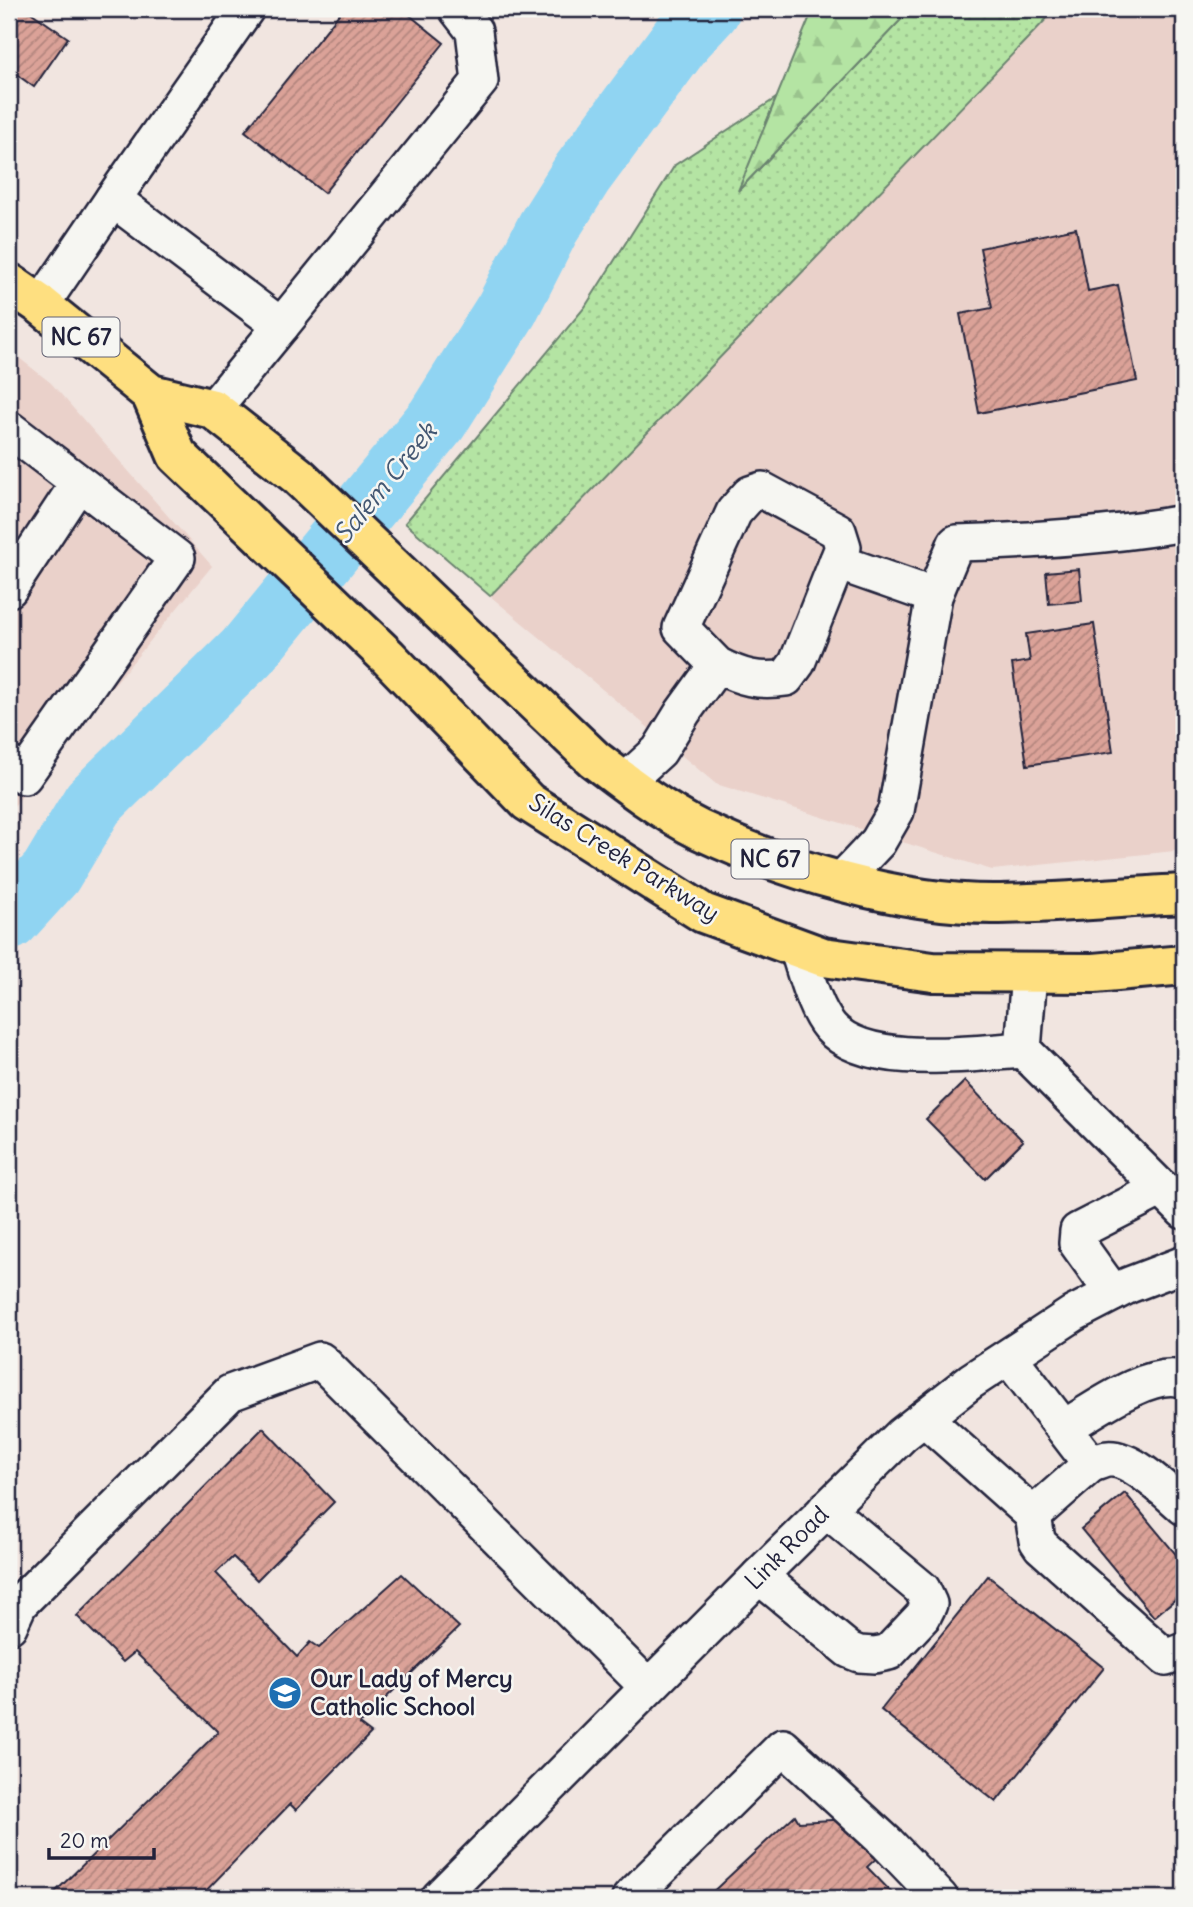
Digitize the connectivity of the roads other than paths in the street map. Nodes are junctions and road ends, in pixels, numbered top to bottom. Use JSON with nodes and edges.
{"nodes":[{"id":1,"x":246,"y":9,"type":"edge"},
{"id":2,"x":457,"y":9,"type":"edge"},
{"id":3,"x":113,"y":199,"type":"junction"},
{"id":4,"x":9,"y":283,"type":"edge"},
{"id":5,"x":41,"y":306,"type":"junction"},
{"id":6,"x":281,"y":326,"type":"junction"},
{"id":7,"x":152,"y":394,"type":"junction"},
{"id":8,"x":213,"y":409,"type":"junction"},
{"id":9,"x":9,"y":429,"type":"edge"},
{"id":10,"x":78,"y":484,"type":"junction"},
{"id":11,"x":1184,"y":523,"type":"edge"},
{"id":12,"x":837,"y":562,"type":"junction"},
{"id":13,"x":9,"y":589,"type":"edge"},
{"id":14,"x":934,"y":596,"type":"junction"},
{"id":15,"x":717,"y":665,"type":"junction"},
{"id":16,"x":9,"y":764,"type":"edge"},
{"id":17,"x":625,"y":782,"type":"junction"},
{"id":18,"x":841,"y":881,"type":"junction"},
{"id":19,"x":1184,"y":894,"type":"edge"},
{"id":20,"x":797,"y":947,"type":"junction"},
{"id":21,"x":1184,"y":965,"type":"edge"},
{"id":22,"x":1029,"y":973,"type":"junction"},
{"id":23,"x":1023,"y":1050,"type":"junction"},
{"id":24,"x":1173,"y":1199,"type":"edge"},
{"id":25,"x":1184,"y":1264,"type":"edge"},
{"id":26,"x":1113,"y":1293,"type":"junction"},
{"id":27,"x":1009,"y":1356,"type":"junction"},
{"id":28,"x":1184,"y":1380,"type":"edge"},
{"id":29,"x":923,"y":1418,"type":"junction"},
{"id":30,"x":1064,"y":1428,"type":"junction"},
{"id":31,"x":1091,"y":1464,"type":"junction"},
{"id":32,"x":1184,"y":1507,"type":"edge"},
{"id":33,"x":826,"y":1509,"type":"junction"},
{"id":34,"x":1033,"y":1516,"type":"junction"},
{"id":35,"x":759,"y":1576,"type":"junction"},
{"id":36,"x":9,"y":1626,"type":"edge"},
{"id":37,"x":1184,"y":1651,"type":"edge"},
{"id":38,"x":648,"y":1686,"type":"junction"},
{"id":39,"x":439,"y":1898,"type":"edge"},
{"id":40,"x":630,"y":1898,"type":"edge"},
{"id":41,"x":940,"y":1898,"type":"edge"}],
"edges":[{"from":1,"to":3,"type":"street"},
{"from":2,"to":6,"type":"street"},
{"from":3,"to":5,"type":"street"},
{"from":3,"to":6,"type":"street"},
{"from":4,"to":5,"type":"main road","name":"Silas Creek Parkway","number":"NC 67"},
{"from":5,"to":7,"type":"main road","name":"Silas Creek Parkway","number":"NC 67"},
{"from":6,"to":8,"type":"street"},
{"from":7,"to":8,"type":"main road","name":"Silas Creek Parkway","number":"NC 67"},
{"from":7,"to":20,"type":"main road","name":"Silas Creek Parkway","number":"NC 67"},
{"from":8,"to":17,"type":"main road","name":"Silas Creek Parkway","number":"NC 67"},
{"from":9,"to":10,"type":"street"},
{"from":10,"to":13,"type":"street"},
{"from":10,"to":16,"type":"street"},
{"from":11,"to":14,"type":"street"},
{"from":12,"to":14,"type":"street"},
{"from":12,"to":15,"type":"street"},
{"from":12,"to":15,"type":"street"},
{"from":14,"to":18,"type":"street"},
{"from":15,"to":17,"type":"street"},
{"from":17,"to":18,"type":"main road","name":"Silas Creek Parkway","number":"NC 67"},
{"from":18,"to":19,"type":"main road","name":"Silas Creek Parkway","number":"NC 67"},
{"from":20,"to":22,"type":"main road","name":"Silas Creek Parkway","number":"NC 67"},
{"from":20,"to":23,"type":"street"},
{"from":21,"to":22,"type":"main road","name":"Silas Creek Parkway","number":"NC 67"},
{"from":22,"to":23,"type":"street"},
{"from":23,"to":24,"type":"street"},
{"from":24,"to":26,"type":"street"},
{"from":25,"to":26,"type":"street","name":"Link Road"},
{"from":26,"to":27,"type":"street","name":"Link Road"},
{"from":27,"to":29,"type":"street","name":"Link Road"},
{"from":27,"to":30,"type":"street"},
{"from":28,"to":30,"type":"street"},
{"from":29,"to":33,"type":"street","name":"Link Road"},
{"from":29,"to":34,"type":"street"},
{"from":30,"to":31,"type":"street"},
{"from":31,"to":32,"type":"street"},
{"from":31,"to":34,"type":"street"},
{"from":33,"to":35,"type":"street","name":"Link Road"},
{"from":33,"to":35,"type":"street"},
{"from":34,"to":37,"type":"street"},
{"from":35,"to":38,"type":"street","name":"Link Road"},
{"from":36,"to":38,"type":"street"},
{"from":38,"to":39,"type":"street","name":"Link Road"},
{"from":40,"to":41,"type":"street"}]}
